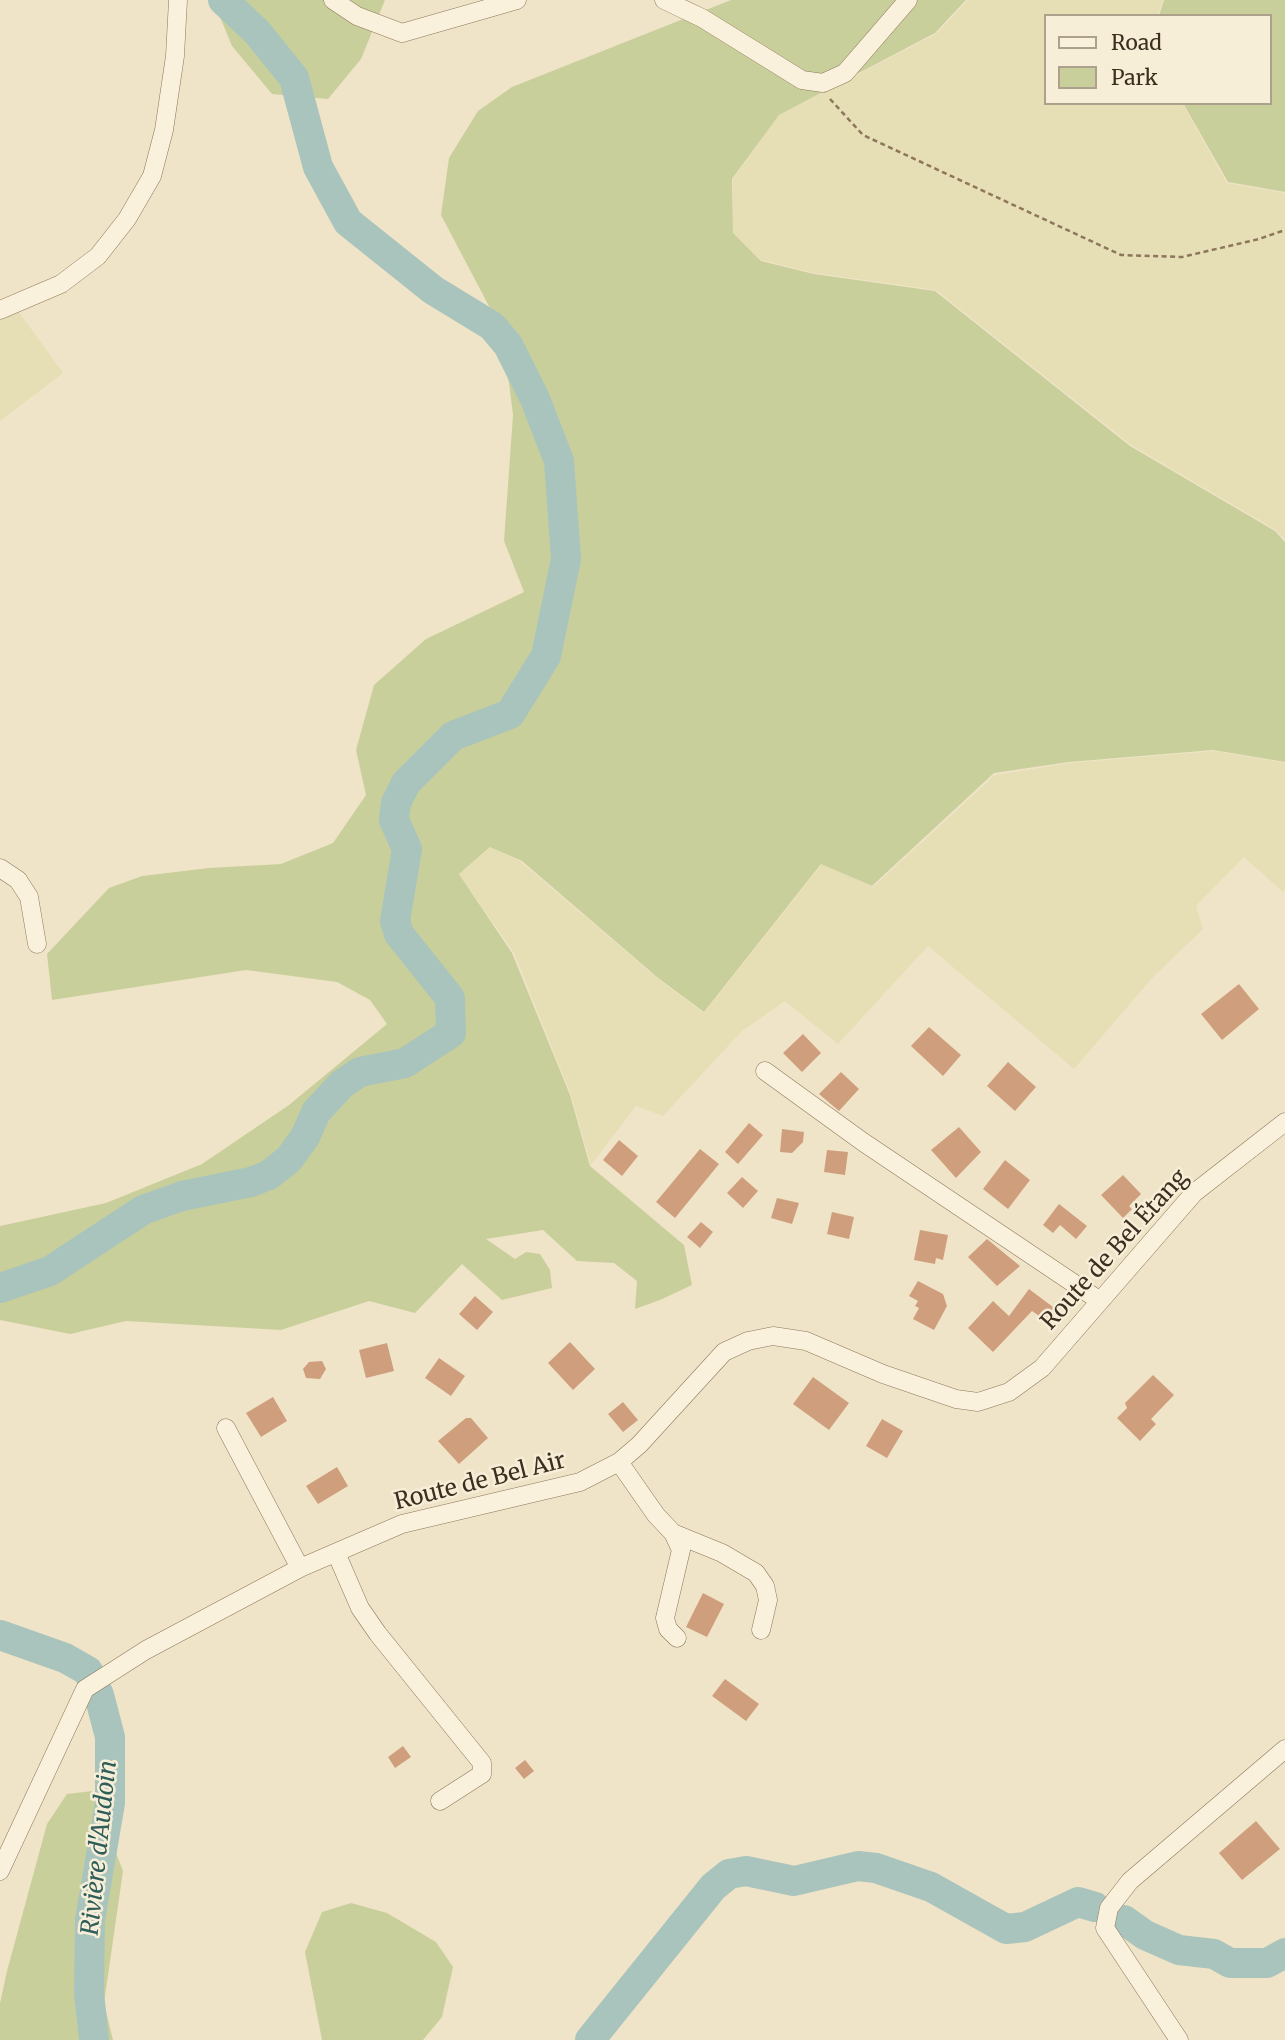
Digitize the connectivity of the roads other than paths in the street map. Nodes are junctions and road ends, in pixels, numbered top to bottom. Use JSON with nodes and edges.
{"nodes":[{"id":1,"x":178,"y":0,"type":"edge"},
{"id":2,"x":333,"y":0,"type":"edge"},
{"id":3,"x":517,"y":0,"type":"edge"},
{"id":4,"x":664,"y":0,"type":"edge"},
{"id":5,"x":908,"y":0,"type":"edge"},
{"id":6,"x":0,"y":310,"type":"edge"},
{"id":7,"x":0,"y":867,"type":"edge"},
{"id":8,"x":37,"y":943,"type":"dead end"},
{"id":9,"x":765,"y":1071,"type":"dead end"},
{"id":10,"x":1285,"y":1122,"type":"edge"},
{"id":11,"x":1100,"y":1301,"type":"junction"},
{"id":12,"x":978,"y":1402,"type":"joint"},
{"id":13,"x":226,"y":1428,"type":"dead end"},
{"id":14,"x":619,"y":1462,"type":"junction"},
{"id":15,"x":673,"y":1534,"type":"junction"},
{"id":16,"x":337,"y":1555,"type":"junction"},
{"id":17,"x":300,"y":1568,"type":"junction"},
{"id":18,"x":761,"y":1630,"type":"dead end"},
{"id":19,"x":677,"y":1638,"type":"dead end"},
{"id":20,"x":1285,"y":1749,"type":"edge"},
{"id":21,"x":440,"y":1801,"type":"dead end"},
{"id":22,"x":0,"y":1871,"type":"edge"},
{"id":23,"x":1179,"y":2040,"type":"edge"}],
"edges":[{"from":1,"to":6,"type":"street"},
{"from":2,"to":3,"type":"street"},
{"from":4,"to":5,"type":"street"},
{"from":7,"to":8,"type":"street"},
{"from":9,"to":11,"type":"street"},
{"from":10,"to":11,"type":"street","name":"Route de Bel Étang"},
{"from":11,"to":12,"type":"street","name":"Route de Bel Étang"},
{"from":12,"to":14,"type":"street","name":"Route de Bel Air"},
{"from":13,"to":17,"type":"street"},
{"from":14,"to":15,"type":"street"},
{"from":14,"to":16,"type":"street","name":"Route de Bel Air"},
{"from":15,"to":18,"type":"street"},
{"from":15,"to":19,"type":"street"},
{"from":16,"to":17,"type":"street","name":"Route de Bel Air"},
{"from":16,"to":21,"type":"street"},
{"from":17,"to":22,"type":"street","name":"Route de Bel Air"},
{"from":20,"to":23,"type":"street"}]}
